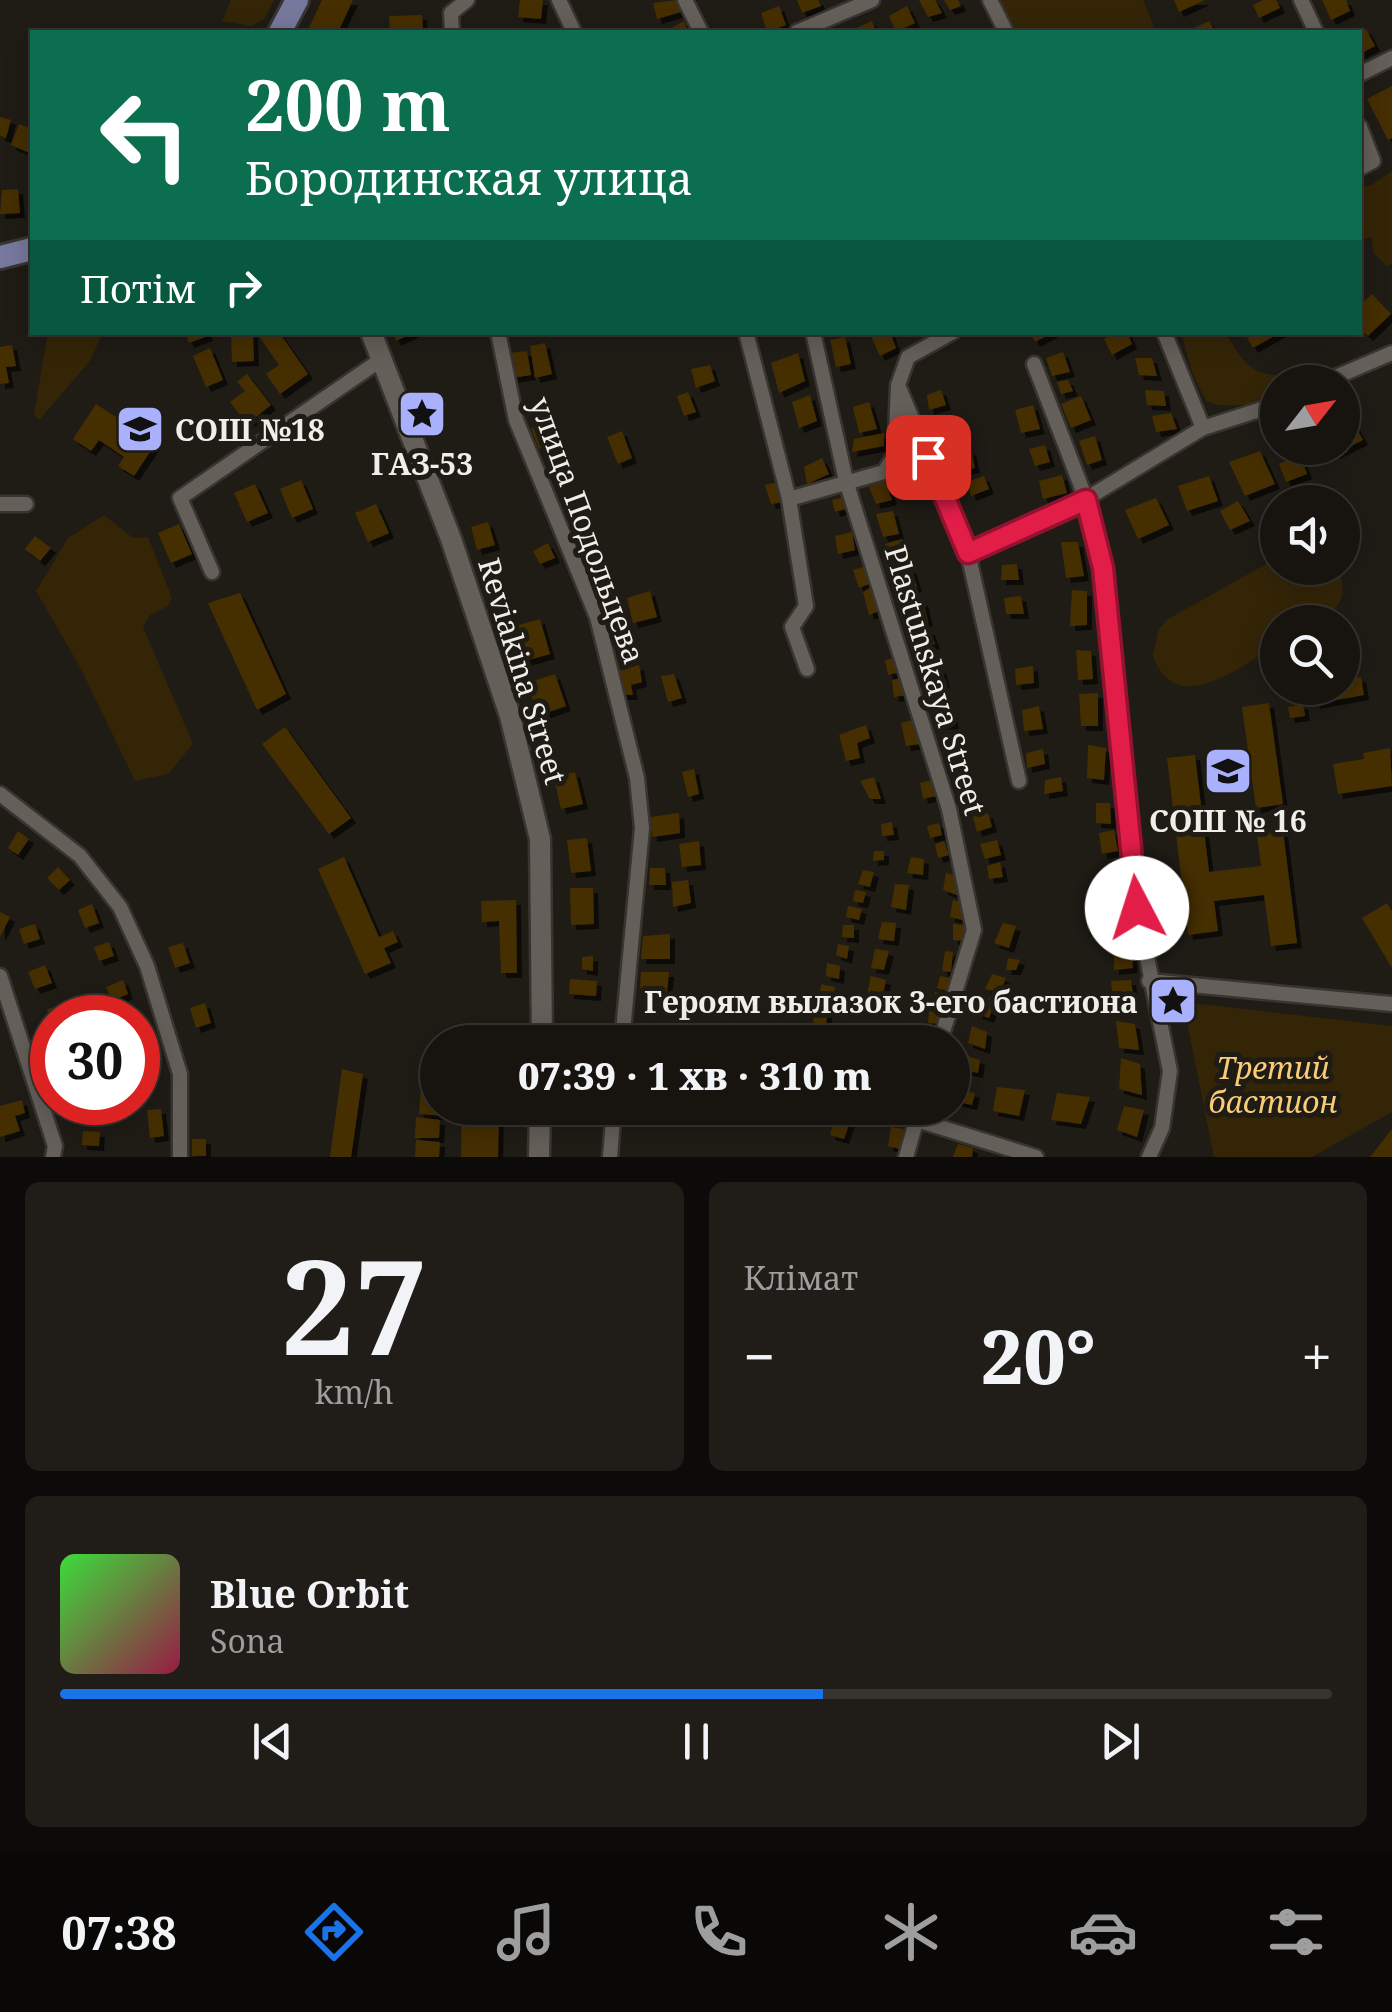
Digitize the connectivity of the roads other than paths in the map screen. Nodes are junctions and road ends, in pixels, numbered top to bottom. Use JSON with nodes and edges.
{"nodes":[{"id":1,"x":297,"y":0,"type":"edge"},
{"id":2,"x":467,"y":0,"type":"edge"},
{"id":3,"x":559,"y":0,"type":"edge"},
{"id":4,"x":685,"y":0,"type":"edge"},
{"id":5,"x":872,"y":0,"type":"edge"},
{"id":6,"x":990,"y":0,"type":"edge"},
{"id":7,"x":1301,"y":0,"type":"edge"},
{"id":8,"x":281,"y":30,"type":"edge"},
{"id":9,"x":452,"y":30,"type":"edge"},
{"id":10,"x":573,"y":30,"type":"edge"},
{"id":11,"x":700,"y":30,"type":"edge"},
{"id":12,"x":802,"y":30,"type":"edge"},
{"id":13,"x":1005,"y":30,"type":"edge"},
{"id":14,"x":1315,"y":30,"type":"edge"},
{"id":15,"x":1392,"y":58,"type":"edge"},
{"id":16,"x":1362,"y":73,"type":"edge"},
{"id":17,"x":1362,"y":132,"type":"edge"},
{"id":18,"x":1362,"y":167,"type":"edge"},
{"id":19,"x":30,"y":250,"type":"edge"},
{"id":20,"x":0,"y":257,"type":"edge"},
{"id":21,"x":372,"y":335,"type":"edge"},
{"id":22,"x":499,"y":335,"type":"edge"},
{"id":23,"x":747,"y":335,"type":"edge"},
{"id":24,"x":814,"y":335,"type":"edge"},
{"id":25,"x":948,"y":335,"type":"edge"},
{"id":26,"x":1165,"y":335,"type":"edge"},
{"id":27,"x":1392,"y":353,"type":"edge"},
{"id":28,"x":382,"y":359,"type":"junction"},
{"id":29,"x":1034,"y":364,"type":"dead end"},
{"id":30,"x":1360,"y":367,"type":"edge"},
{"id":31,"x":898,"y":385,"type":"junction"},
{"id":32,"x":1260,"y":410,"type":"edge"},
{"id":33,"x":1203,"y":428,"type":"junction"},
{"id":34,"x":846,"y":481,"type":"junction"},
{"id":35,"x":789,"y":500,"type":"junction"},
{"id":36,"x":1086,"y":500,"type":"junction"},
{"id":37,"x":0,"y":504,"type":"edge"},
{"id":38,"x":26,"y":504,"type":"dead end"},
{"id":39,"x":968,"y":553,"type":"junction"},
{"id":40,"x":212,"y":572,"type":"dead end"},
{"id":41,"x":807,"y":670,"type":"dead end"},
{"id":42,"x":1020,"y":781,"type":"dead end"},
{"id":43,"x":0,"y":794,"type":"edge"},
{"id":44,"x":0,"y":976,"type":"edge"},
{"id":45,"x":1148,"y":981,"type":"junction"},
{"id":46,"x":1392,"y":1004,"type":"edge"},
{"id":47,"x":542,"y":1025,"type":"edge"},
{"id":48,"x":624,"y":1025,"type":"edge"},
{"id":49,"x":945,"y":1025,"type":"edge"},
{"id":50,"x":540,"y":1125,"type":"edge"},
{"id":51,"x":613,"y":1125,"type":"edge"},
{"id":52,"x":916,"y":1125,"type":"edge"},
{"id":53,"x":949,"y":1125,"type":"edge"},
{"id":54,"x":53,"y":1157,"type":"edge"},
{"id":55,"x":180,"y":1157,"type":"edge"},
{"id":56,"x":539,"y":1157,"type":"edge"},
{"id":57,"x":610,"y":1157,"type":"edge"},
{"id":58,"x":906,"y":1157,"type":"edge"},
{"id":59,"x":1036,"y":1157,"type":"edge"},
{"id":60,"x":1150,"y":1157,"type":"edge"}],
"edges":[{"from":1,"to":8,"type":"main road"},
{"from":2,"to":9,"type":"street"},
{"from":3,"to":10,"type":"street"},
{"from":4,"to":11,"type":"street"},
{"from":5,"to":12,"type":"street"},
{"from":6,"to":13,"type":"street"},
{"from":7,"to":14,"type":"street"},
{"from":15,"to":16,"type":"street"},
{"from":17,"to":18,"type":"street"},
{"from":19,"to":20,"type":"main road"},
{"from":21,"to":28,"type":"main road","name":"Reviakina Street"},
{"from":22,"to":48,"type":"street","name":"улица Подольцева"},
{"from":23,"to":35,"type":"street"},
{"from":24,"to":34,"type":"street","name":"Plastunskaya Street"},
{"from":25,"to":31,"type":"street"},
{"from":26,"to":33,"type":"street"},
{"from":27,"to":30,"type":"street"},
{"from":28,"to":40,"type":"street"},
{"from":28,"to":47,"type":"main road","name":"Reviakina Street"},
{"from":29,"to":36,"type":"street"},
{"from":31,"to":34,"type":"street"},
{"from":31,"to":39,"type":"street"},
{"from":32,"to":33,"type":"street"},
{"from":33,"to":36,"type":"street"},
{"from":34,"to":35,"type":"street"},
{"from":34,"to":49,"type":"street","name":"Plastunskaya Street"},
{"from":35,"to":41,"type":"street"},
{"from":36,"to":39,"type":"street"},
{"from":36,"to":45,"type":"street"},
{"from":37,"to":38,"type":"street"},
{"from":39,"to":42,"type":"street"},
{"from":43,"to":55,"type":"street"},
{"from":44,"to":54,"type":"street"},
{"from":45,"to":46,"type":"street"},
{"from":45,"to":60,"type":"street"},
{"from":50,"to":56,"type":"main road"},
{"from":51,"to":57,"type":"street"},
{"from":52,"to":58,"type":"street"},
{"from":53,"to":59,"type":"street"}]}
